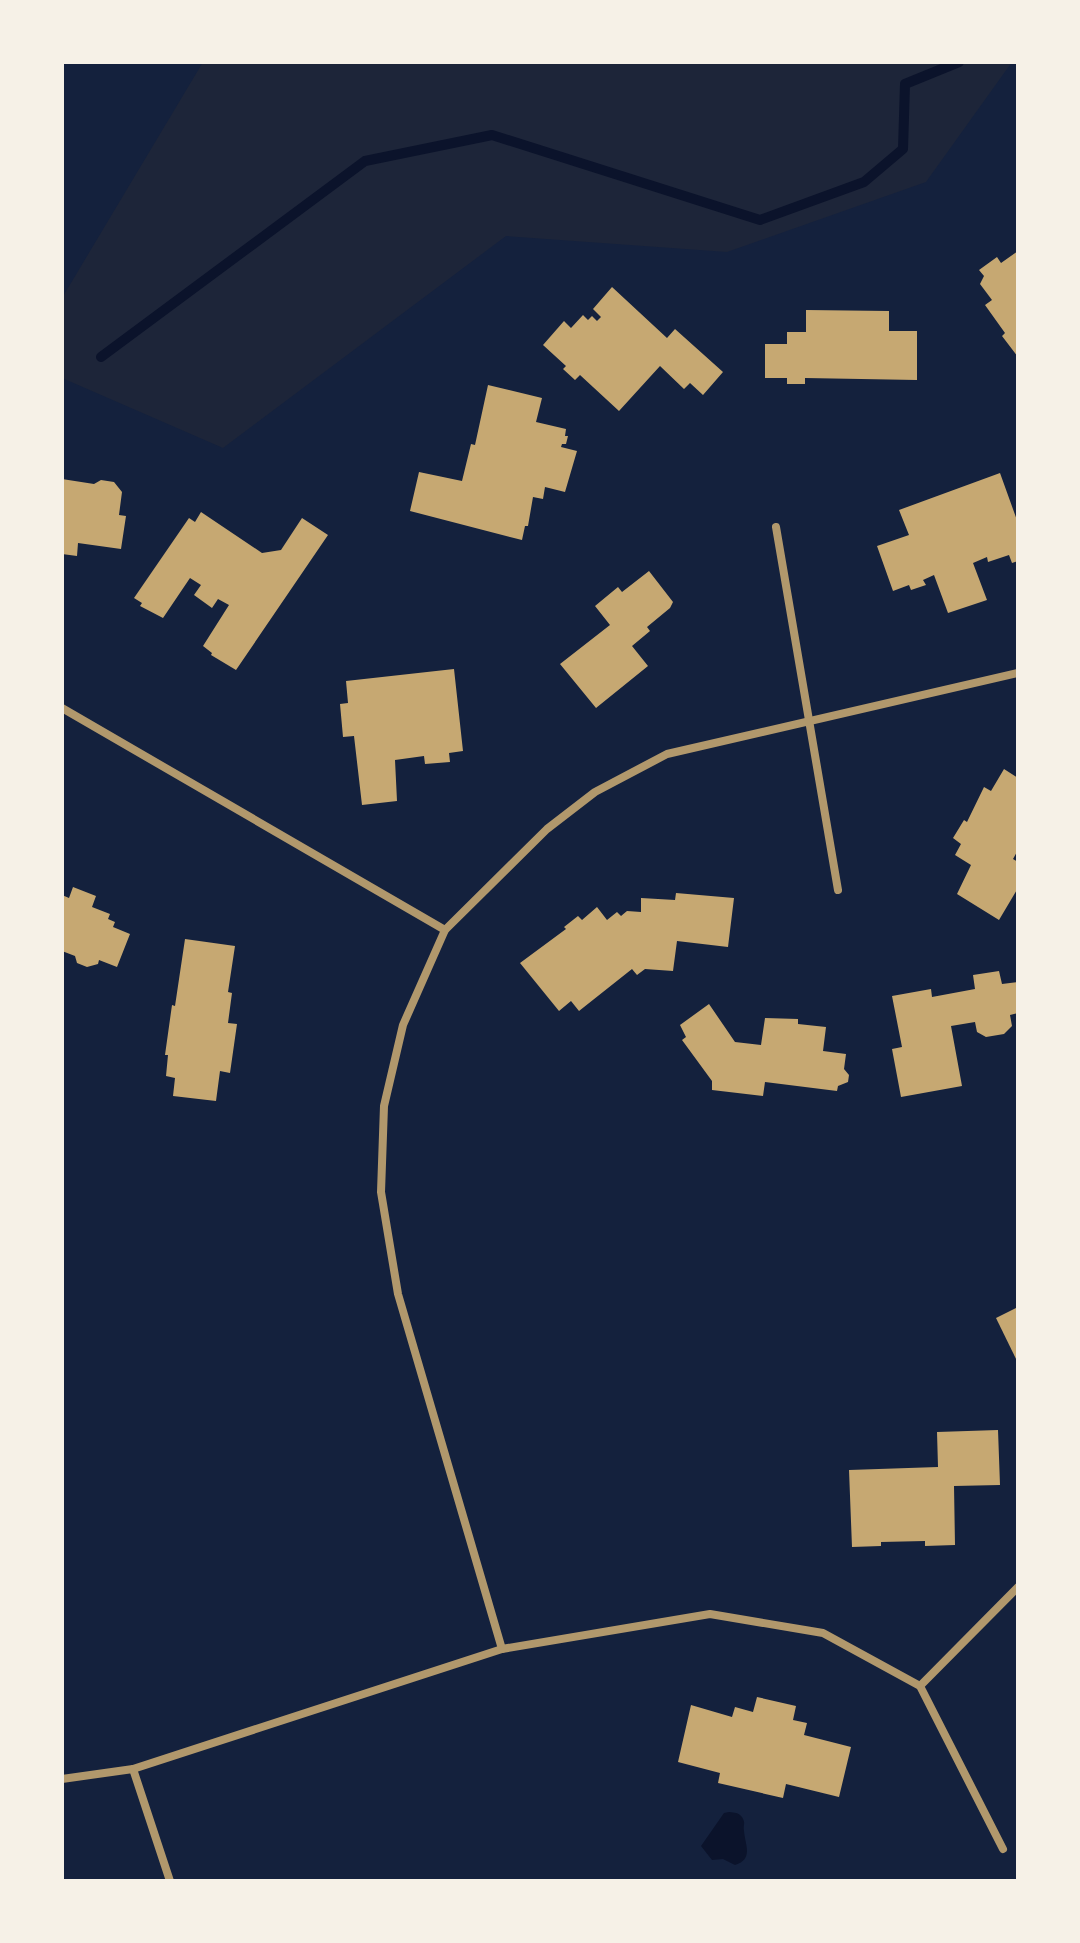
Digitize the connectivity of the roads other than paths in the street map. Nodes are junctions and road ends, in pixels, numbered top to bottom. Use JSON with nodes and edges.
{"nodes":[{"id":1,"x":776,"y":527,"type":"dead end"},
{"id":2,"x":1018,"y":673,"type":"edge"},
{"id":3,"x":62,"y":708,"type":"edge"},
{"id":4,"x":809,"y":721,"type":"junction"},
{"id":5,"x":838,"y":890,"type":"dead end"},
{"id":6,"x":445,"y":930,"type":"junction"},
{"id":7,"x":1018,"y":1587,"type":"edge"},
{"id":8,"x":502,"y":1649,"type":"junction"},
{"id":9,"x":920,"y":1686,"type":"junction"},
{"id":10,"x":133,"y":1769,"type":"junction"},
{"id":11,"x":62,"y":1779,"type":"edge"},
{"id":12,"x":1003,"y":1849,"type":"dead end"},
{"id":13,"x":170,"y":1881,"type":"edge"}],
"edges":[{"from":1,"to":4,"type":"street"},
{"from":2,"to":4,"type":"street"},
{"from":3,"to":6,"type":"street"},
{"from":4,"to":5,"type":"street"},
{"from":4,"to":6,"type":"street"},
{"from":6,"to":8,"type":"street"},
{"from":7,"to":9,"type":"street"},
{"from":8,"to":9,"type":"street"},
{"from":8,"to":10,"type":"street"},
{"from":9,"to":12,"type":"street"},
{"from":10,"to":11,"type":"street"},
{"from":10,"to":13,"type":"street"}]}
